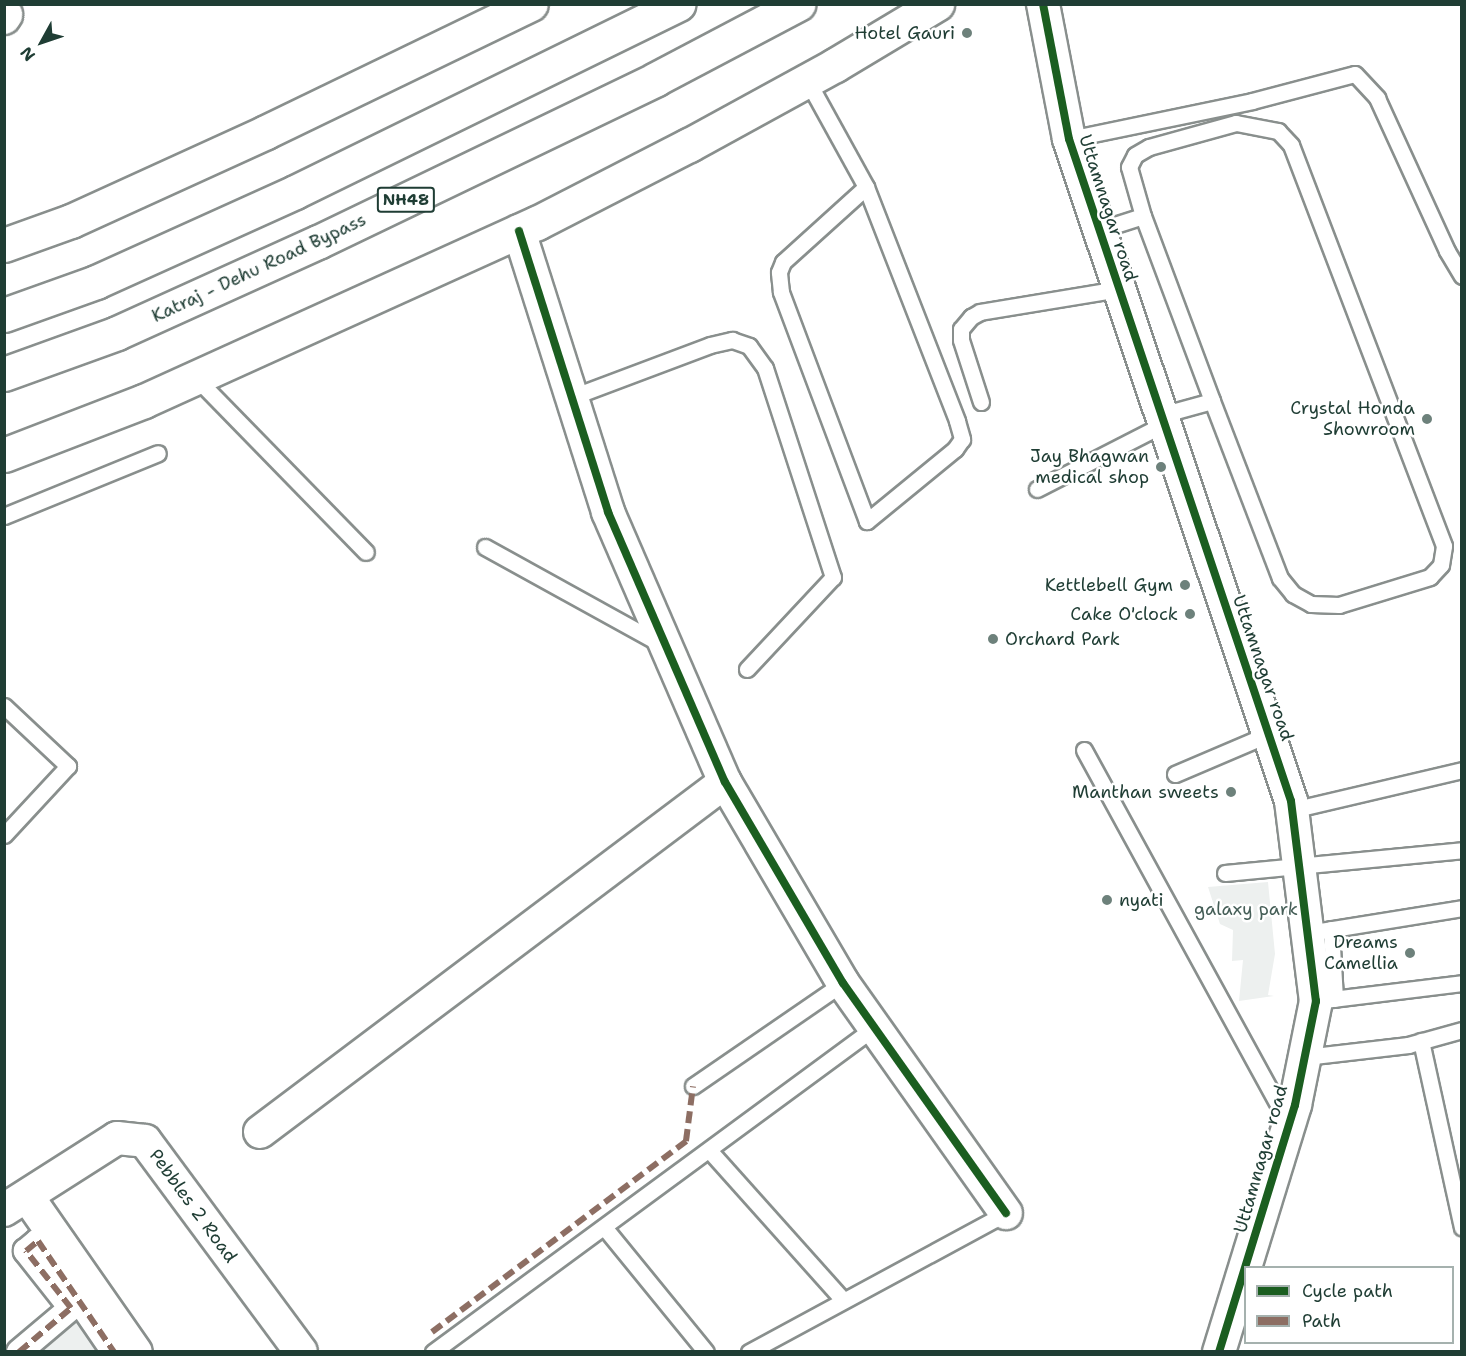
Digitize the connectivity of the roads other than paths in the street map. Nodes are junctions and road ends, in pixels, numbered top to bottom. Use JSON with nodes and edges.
{"nodes":[{"id":1,"x":531,"y":4,"type":"edge"},
{"id":2,"x":678,"y":4,"type":"edge"},
{"id":3,"x":798,"y":4,"type":"edge"},
{"id":4,"x":937,"y":4,"type":"edge"},
{"id":5,"x":1044,"y":4,"type":"edge"},
{"id":6,"x":807,"y":80,"type":"junction"},
{"id":7,"x":1069,"y":139,"type":"junction"},
{"id":8,"x":866,"y":187,"type":"junction"},
{"id":9,"x":1143,"y":216,"type":"junction"},
{"id":10,"x":1099,"y":230,"type":"junction"},
{"id":11,"x":519,"y":231,"type":"junction"},
{"id":12,"x":4,"y":245,"type":"edge"},
{"id":13,"x":1461,"y":276,"type":"edge"},
{"id":14,"x":1119,"y":289,"type":"junction"},
{"id":15,"x":4,"y":315,"type":"edge"},
{"id":16,"x":4,"y":374,"type":"edge"},
{"id":17,"x":196,"y":378,"type":"junction"},
{"id":18,"x":572,"y":397,"type":"junction"},
{"id":19,"x":1212,"y":401,"type":"junction"},
{"id":20,"x":981,"y":402,"type":"dead end"},
{"id":21,"x":1163,"y":420,"type":"junction"},
{"id":22,"x":158,"y":453,"type":"dead end"},
{"id":23,"x":4,"y":455,"type":"edge"},
{"id":24,"x":1036,"y":489,"type":"dead end"},
{"id":25,"x":4,"y":516,"type":"edge"},
{"id":26,"x":485,"y":547,"type":"dead end"},
{"id":27,"x":366,"y":552,"type":"dead end"},
{"id":28,"x":666,"y":647,"type":"junction"},
{"id":29,"x":747,"y":669,"type":"dead end"},
{"id":30,"x":4,"y":706,"type":"edge"},
{"id":31,"x":1269,"y":734,"type":"junction"},
{"id":32,"x":1084,"y":750,"type":"dead end"},
{"id":33,"x":1461,"y":770,"type":"edge"},
{"id":34,"x":1175,"y":774,"type":"dead end"},
{"id":35,"x":724,"y":782,"type":"junction"},
{"id":36,"x":1292,"y":810,"type":"junction"},
{"id":37,"x":4,"y":835,"type":"edge"},
{"id":38,"x":1461,"y":850,"type":"edge"},
{"id":39,"x":1299,"y":867,"type":"junction"},
{"id":40,"x":1225,"y":873,"type":"dead end"},
{"id":41,"x":1461,"y":908,"type":"edge"},
{"id":42,"x":1319,"y":931,"type":"junction"},
{"id":43,"x":843,"y":983,"type":"junction"},
{"id":44,"x":1461,"y":983,"type":"edge"},
{"id":45,"x":1325,"y":1000,"type":"junction"},
{"id":46,"x":875,"y":1028,"type":"junction"},
{"id":47,"x":1461,"y":1030,"type":"edge"},
{"id":48,"x":1421,"y":1041,"type":"junction"},
{"id":49,"x":1305,"y":1057,"type":"junction"},
{"id":50,"x":693,"y":1086,"type":"dead end"},
{"id":51,"x":1289,"y":1124,"type":"junction"},
{"id":52,"x":260,"y":1132,"type":"dead end"},
{"id":53,"x":709,"y":1150,"type":"junction"},
{"id":54,"x":12,"y":1202,"type":"edge"},
{"id":55,"x":1006,"y":1213,"type":"joint"},
{"id":56,"x":603,"y":1227,"type":"junction"},
{"id":57,"x":1461,"y":1228,"type":"edge"},
{"id":58,"x":1245,"y":1266,"type":"edge"},
{"id":59,"x":1244,"y":1271,"type":"edge"},
{"id":60,"x":843,"y":1300,"type":"junction"},
{"id":61,"x":19,"y":1352,"type":"edge"},
{"id":62,"x":114,"y":1352,"type":"edge"},
{"id":63,"x":136,"y":1352,"type":"edge"},
{"id":64,"x":301,"y":1352,"type":"edge"},
{"id":65,"x":433,"y":1352,"type":"edge"},
{"id":66,"x":706,"y":1352,"type":"edge"},
{"id":67,"x":749,"y":1352,"type":"edge"},
{"id":68,"x":1219,"y":1352,"type":"edge"}],
"edges":[{"from":1,"to":12,"type":"main road"},
{"from":2,"to":15,"type":"main road"},
{"from":3,"to":16,"type":"main road","name":"Katraj - Dehu Road Bypass","number":"NH48"},
{"from":4,"to":6,"type":"main road"},
{"from":5,"to":7,"type":"street","name":"Uttamnagar road"},
{"from":6,"to":8,"type":"lane"},
{"from":6,"to":11,"type":"main road"},
{"from":7,"to":10,"type":"street","name":"Uttamnagar road"},
{"from":7,"to":13,"type":"lane"},
{"from":8,"to":8,"type":"lane"},
{"from":9,"to":10,"type":"lane"},
{"from":9,"to":19,"type":"lane"},
{"from":9,"to":19,"type":"lane"},
{"from":10,"to":14,"type":"street","name":"Uttamnagar road"},
{"from":11,"to":17,"type":"main road"},
{"from":11,"to":18,"type":"street"},
{"from":14,"to":20,"type":"lane"},
{"from":14,"to":21,"type":"street","name":"Uttamnagar road"},
{"from":17,"to":23,"type":"main road"},
{"from":17,"to":27,"type":"lane"},
{"from":18,"to":28,"type":"street"},
{"from":18,"to":29,"type":"lane"},
{"from":19,"to":21,"type":"lane"},
{"from":21,"to":24,"type":"lane"},
{"from":21,"to":31,"type":"street","name":"Uttamnagar road"},
{"from":22,"to":25,"type":"lane"},
{"from":26,"to":28,"type":"lane"},
{"from":28,"to":35,"type":"street"},
{"from":30,"to":37,"type":"lane"},
{"from":31,"to":34,"type":"lane"},
{"from":31,"to":36,"type":"street","name":"Uttamnagar road"},
{"from":32,"to":51,"type":"lane"},
{"from":33,"to":36,"type":"lane"},
{"from":35,"to":43,"type":"street"},
{"from":35,"to":52,"type":"street"},
{"from":36,"to":39,"type":"street","name":"Uttamnagar road"},
{"from":38,"to":39,"type":"lane"},
{"from":39,"to":40,"type":"lane"},
{"from":39,"to":42,"type":"street","name":"Uttamnagar road"},
{"from":41,"to":42,"type":"lane"},
{"from":42,"to":45,"type":"street","name":"Uttamnagar road"},
{"from":43,"to":46,"type":"street"},
{"from":43,"to":50,"type":"lane"},
{"from":44,"to":45,"type":"lane"},
{"from":45,"to":49,"type":"street","name":"Uttamnagar road"},
{"from":46,"to":53,"type":"lane"},
{"from":46,"to":55,"type":"street"},
{"from":47,"to":48,"type":"lane"},
{"from":48,"to":49,"type":"lane"},
{"from":48,"to":57,"type":"lane"},
{"from":49,"to":51,"type":"street","name":"Uttamnagar road"},
{"from":51,"to":58,"type":"street","name":"Uttamnagar road"},
{"from":53,"to":56,"type":"lane"},
{"from":53,"to":60,"type":"lane"},
{"from":54,"to":63,"type":"street","name":"Pebbles 2 Road"},
{"from":54,"to":64,"type":"street","name":"Pebbles 2 Road"},
{"from":55,"to":60,"type":"lane"},
{"from":56,"to":65,"type":"lane"},
{"from":56,"to":66,"type":"lane"},
{"from":59,"to":68,"type":"street","name":"Uttamnagar road"},
{"from":60,"to":67,"type":"lane"},
{"from":61,"to":62,"type":"street"}]}
